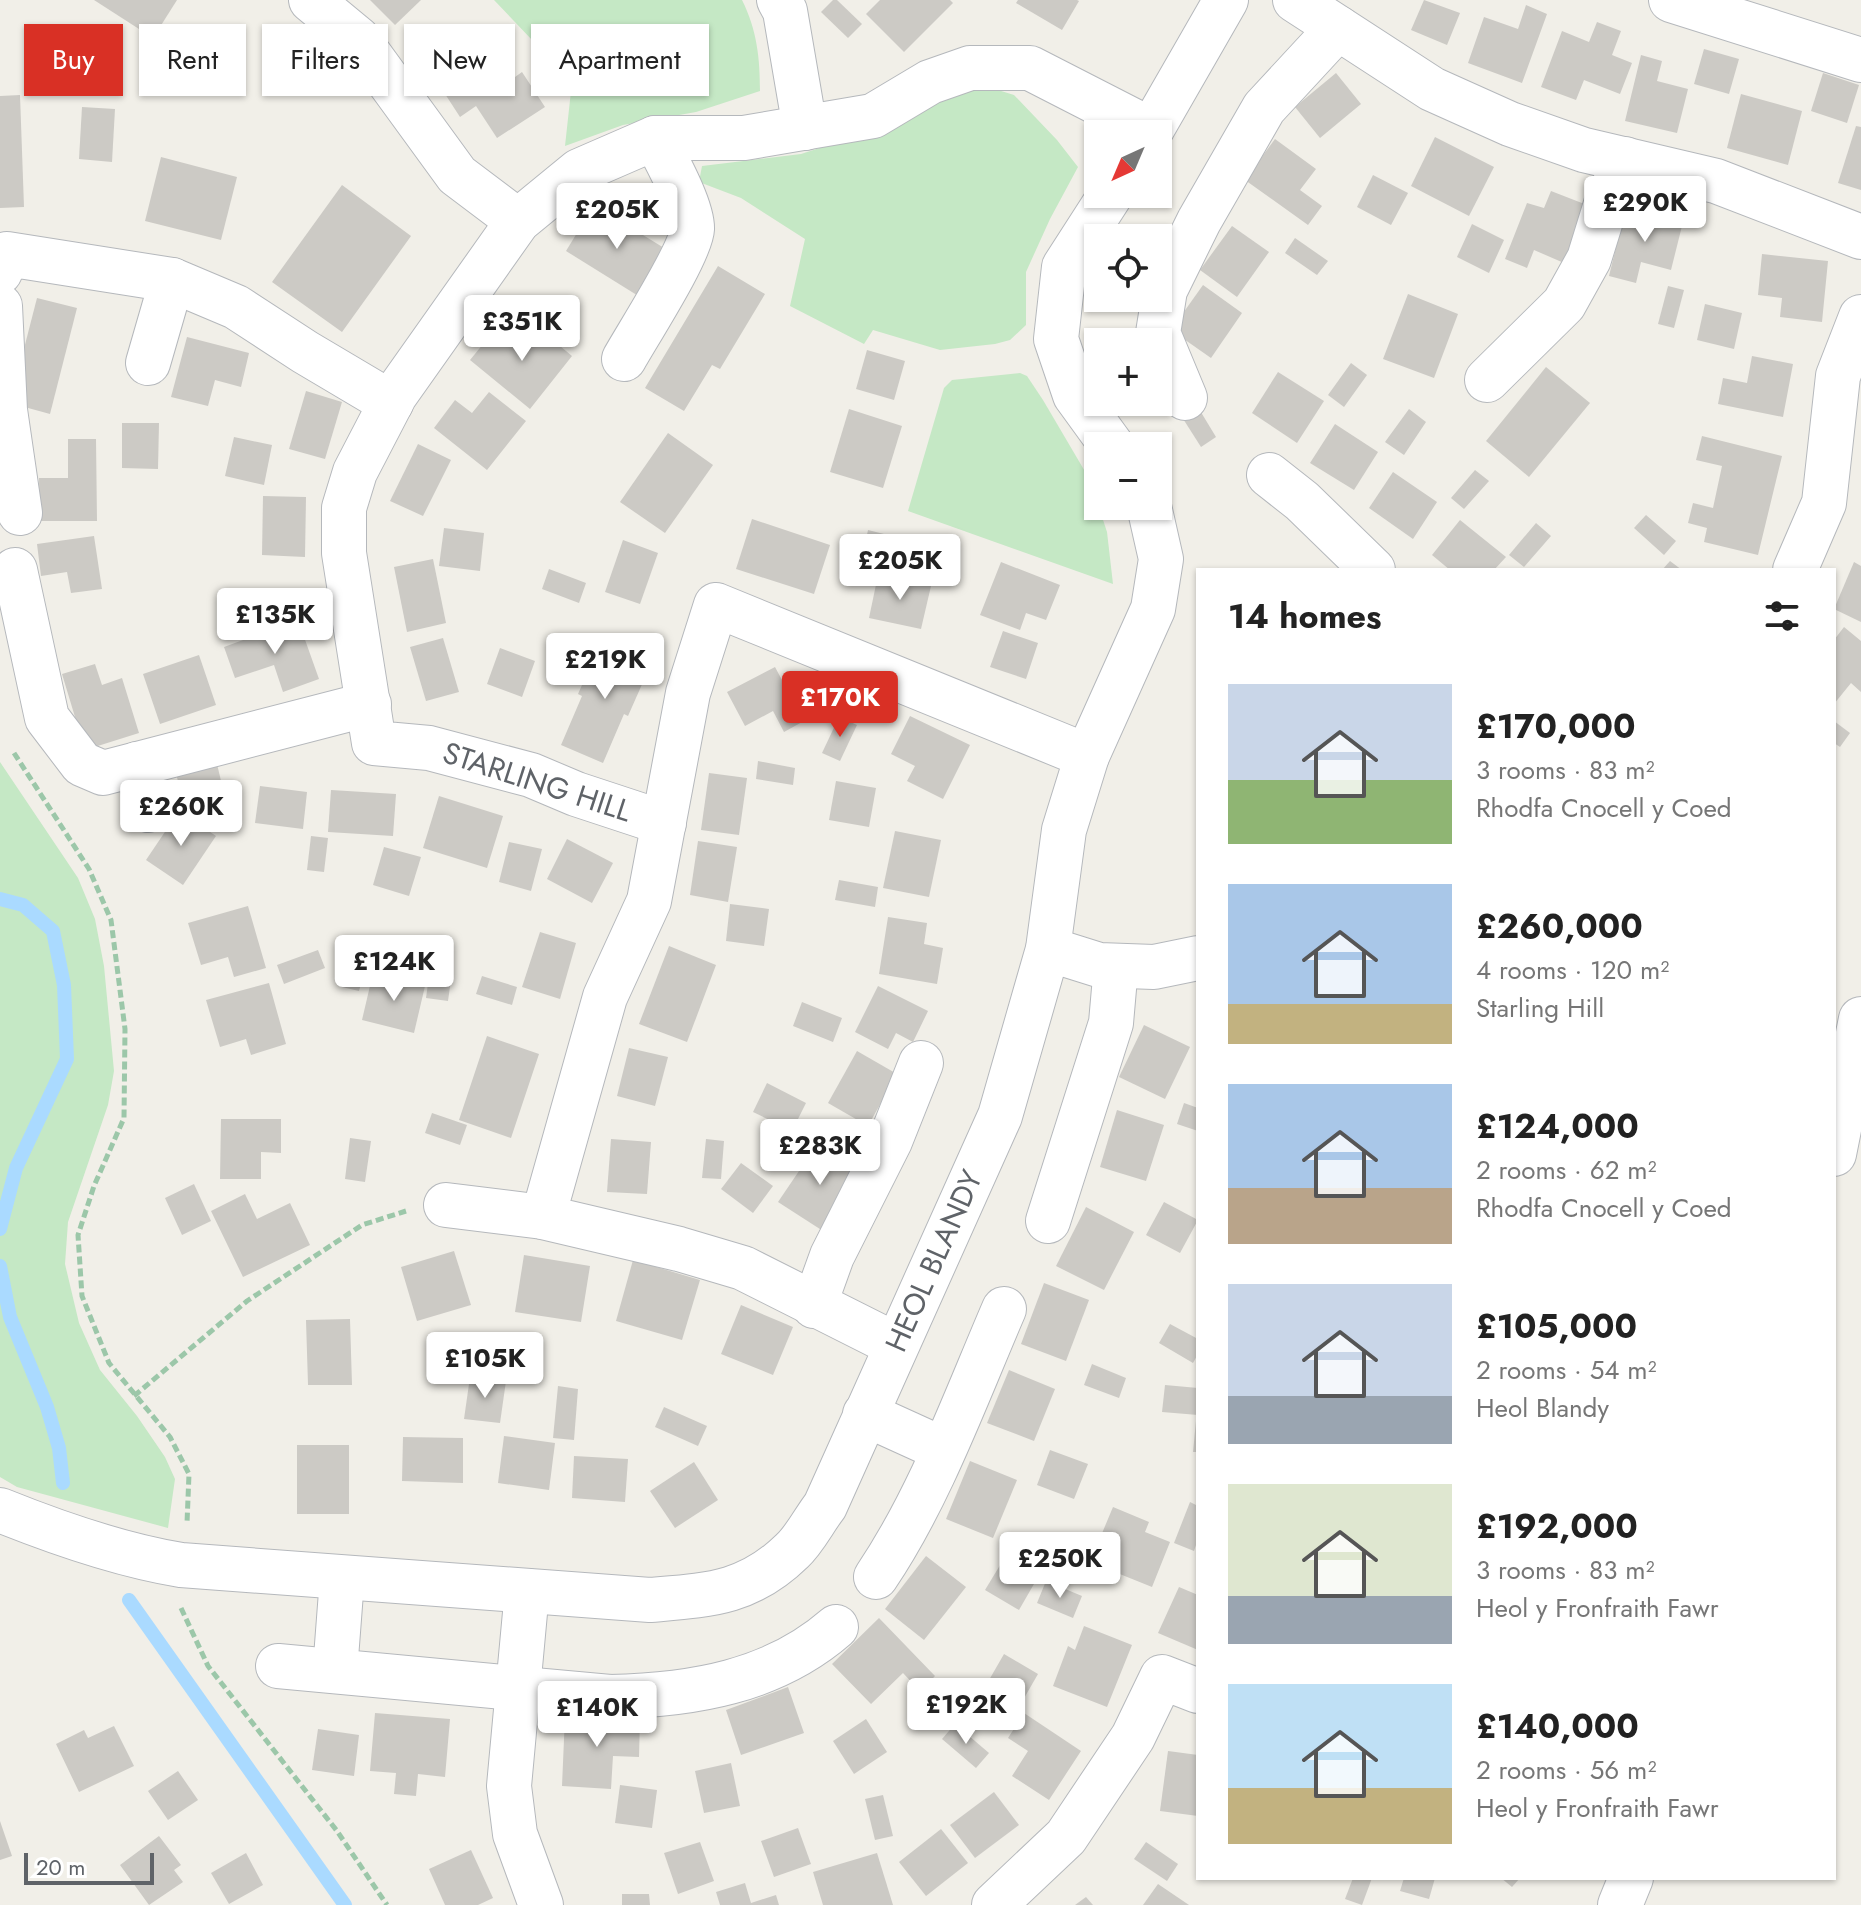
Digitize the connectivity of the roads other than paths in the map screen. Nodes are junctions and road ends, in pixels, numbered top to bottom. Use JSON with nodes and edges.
{"nodes":[{"id":1,"x":311,"y":0,"type":"edge"},
{"id":2,"x":779,"y":0,"type":"edge"},
{"id":3,"x":1226,"y":0,"type":"edge"},
{"id":4,"x":1295,"y":0,"type":"edge"},
{"id":5,"x":1671,"y":0,"type":"edge"},
{"id":6,"x":1338,"y":28,"type":"junction"},
{"id":7,"x":1861,"y":60,"type":"edge"},
{"id":8,"x":1128,"y":120,"type":"edge"},
{"id":9,"x":1157,"y":120,"type":"edge"},
{"id":10,"x":805,"y":128,"type":"junction"},
{"id":11,"x":655,"y":138,"type":"junction"},
{"id":12,"x":1625,"y":159,"type":"junction"},
{"id":13,"x":1102,"y":208,"type":"edge"},
{"id":14,"x":518,"y":221,"type":"junction"},
{"id":15,"x":1861,"y":237,"type":"edge"},
{"id":16,"x":0,"y":272,"type":"edge"},
{"id":17,"x":172,"y":280,"type":"junction"},
{"id":18,"x":0,"y":306,"type":"edge"},
{"id":19,"x":1861,"y":317,"type":"edge"},
{"id":20,"x":624,"y":359,"type":"dead end"},
{"id":21,"x":148,"y":363,"type":"dead end"},
{"id":22,"x":1487,"y":380,"type":"dead end"},
{"id":23,"x":1185,"y":398,"type":"dead end"},
{"id":24,"x":391,"y":403,"type":"junction"},
{"id":25,"x":1102,"y":432,"type":"edge"},
{"id":26,"x":1269,"y":475,"type":"dead end"},
{"id":27,"x":20,"y":513,"type":"dead end"},
{"id":28,"x":1152,"y":520,"type":"edge"},
{"id":29,"x":1350,"y":562,"type":"edge"},
{"id":30,"x":1796,"y":568,"type":"edge"},
{"id":31,"x":15,"y":570,"type":"dead end"},
{"id":32,"x":369,"y":704,"type":"junction"},
{"id":33,"x":1087,"y":756,"type":"junction"},
{"id":34,"x":137,"y":764,"type":"junction"},
{"id":35,"x":148,"y":810,"type":"dead end"},
{"id":36,"x":664,"y":823,"type":"junction"},
{"id":37,"x":1048,"y":949,"type":"junction"},
{"id":38,"x":1196,"y":958,"type":"edge"},
{"id":39,"x":1116,"y":966,"type":"junction"},
{"id":40,"x":1861,"y":1019,"type":"edge"},
{"id":41,"x":921,"y":1063,"type":"dead end"},
{"id":42,"x":1836,"y":1144,"type":"edge"},
{"id":43,"x":446,"y":1205,"type":"road end"},
{"id":44,"x":543,"y":1217,"type":"junction"},
{"id":45,"x":1048,"y":1221,"type":"dead end"},
{"id":46,"x":814,"y":1306,"type":"junction"},
{"id":47,"x":1004,"y":1309,"type":"dead end"},
{"id":48,"x":896,"y":1345,"type":"junction"},
{"id":49,"x":865,"y":1414,"type":"junction"},
{"id":50,"x":942,"y":1449,"type":"junction"},
{"id":51,"x":0,"y":1510,"type":"edge"},
{"id":52,"x":876,"y":1577,"type":"dead end"},
{"id":53,"x":337,"y":1579,"type":"junction"},
{"id":54,"x":527,"y":1591,"type":"junction"},
{"id":55,"x":836,"y":1627,"type":"dead end"},
{"id":56,"x":278,"y":1666,"type":"dead end"},
{"id":57,"x":335,"y":1671,"type":"junction"},
{"id":58,"x":519,"y":1687,"type":"junction"},
{"id":59,"x":1196,"y":1690,"type":"edge"},
{"id":60,"x":1630,"y":1880,"type":"edge"},
{"id":61,"x":541,"y":1905,"type":"edge"},
{"id":62,"x":994,"y":1905,"type":"edge"},
{"id":63,"x":1620,"y":1905,"type":"edge"}],
"edges":[{"from":1,"to":14,"type":"street"},
{"from":2,"to":10,"type":"street"},
{"from":3,"to":9,"type":"street"},
{"from":4,"to":6,"type":"street"},
{"from":5,"to":7,"type":"street"},
{"from":6,"to":12,"type":"street"},
{"from":6,"to":23,"type":"street"},
{"from":8,"to":10,"type":"street","name":"STARLING HILL"},
{"from":10,"to":11,"type":"street","name":"STARLING HILL"},
{"from":11,"to":14,"type":"street","name":"STARLING HILL"},
{"from":11,"to":20,"type":"street"},
{"from":12,"to":15,"type":"street"},
{"from":12,"to":22,"type":"street"},
{"from":13,"to":25,"type":"street"},
{"from":14,"to":24,"type":"street","name":"STARLING HILL"},
{"from":16,"to":17,"type":"street"},
{"from":17,"to":21,"type":"street"},
{"from":17,"to":24,"type":"street"},
{"from":18,"to":27,"type":"street"},
{"from":19,"to":30,"type":"street"},
{"from":24,"to":32,"type":"street","name":"STARLING HILL"},
{"from":26,"to":29,"type":"street"},
{"from":28,"to":33,"type":"street","name":"HEOL BLANDY"},
{"from":31,"to":34,"type":"street"},
{"from":32,"to":34,"type":"street"},
{"from":32,"to":36,"type":"street","name":"STARLING HILL"},
{"from":33,"to":36,"type":"street"},
{"from":33,"to":37,"type":"street","name":"HEOL BLANDY"},
{"from":34,"to":35,"type":"street"},
{"from":36,"to":44,"type":"street"},
{"from":37,"to":39,"type":"street"},
{"from":37,"to":48,"type":"street","name":"HEOL BLANDY"},
{"from":38,"to":39,"type":"street"},
{"from":39,"to":45,"type":"street"},
{"from":40,"to":42,"type":"street"},
{"from":41,"to":46,"type":"street"},
{"from":43,"to":44,"type":"street"},
{"from":44,"to":46,"type":"street"},
{"from":46,"to":48,"type":"street"},
{"from":47,"to":50,"type":"street"},
{"from":48,"to":49,"type":"street","name":"HEOL BLANDY"},
{"from":49,"to":50,"type":"street"},
{"from":49,"to":54,"type":"street","name":"HEOL BLANDY"},
{"from":50,"to":52,"type":"street"},
{"from":51,"to":53,"type":"street","name":"HEOL BLANDY"},
{"from":53,"to":54,"type":"street","name":"HEOL BLANDY"},
{"from":53,"to":57,"type":"street"},
{"from":54,"to":58,"type":"street"},
{"from":55,"to":58,"type":"street"},
{"from":56,"to":57,"type":"street"},
{"from":57,"to":58,"type":"street"},
{"from":58,"to":61,"type":"street"},
{"from":59,"to":62,"type":"street"},
{"from":60,"to":63,"type":"street"}]}
